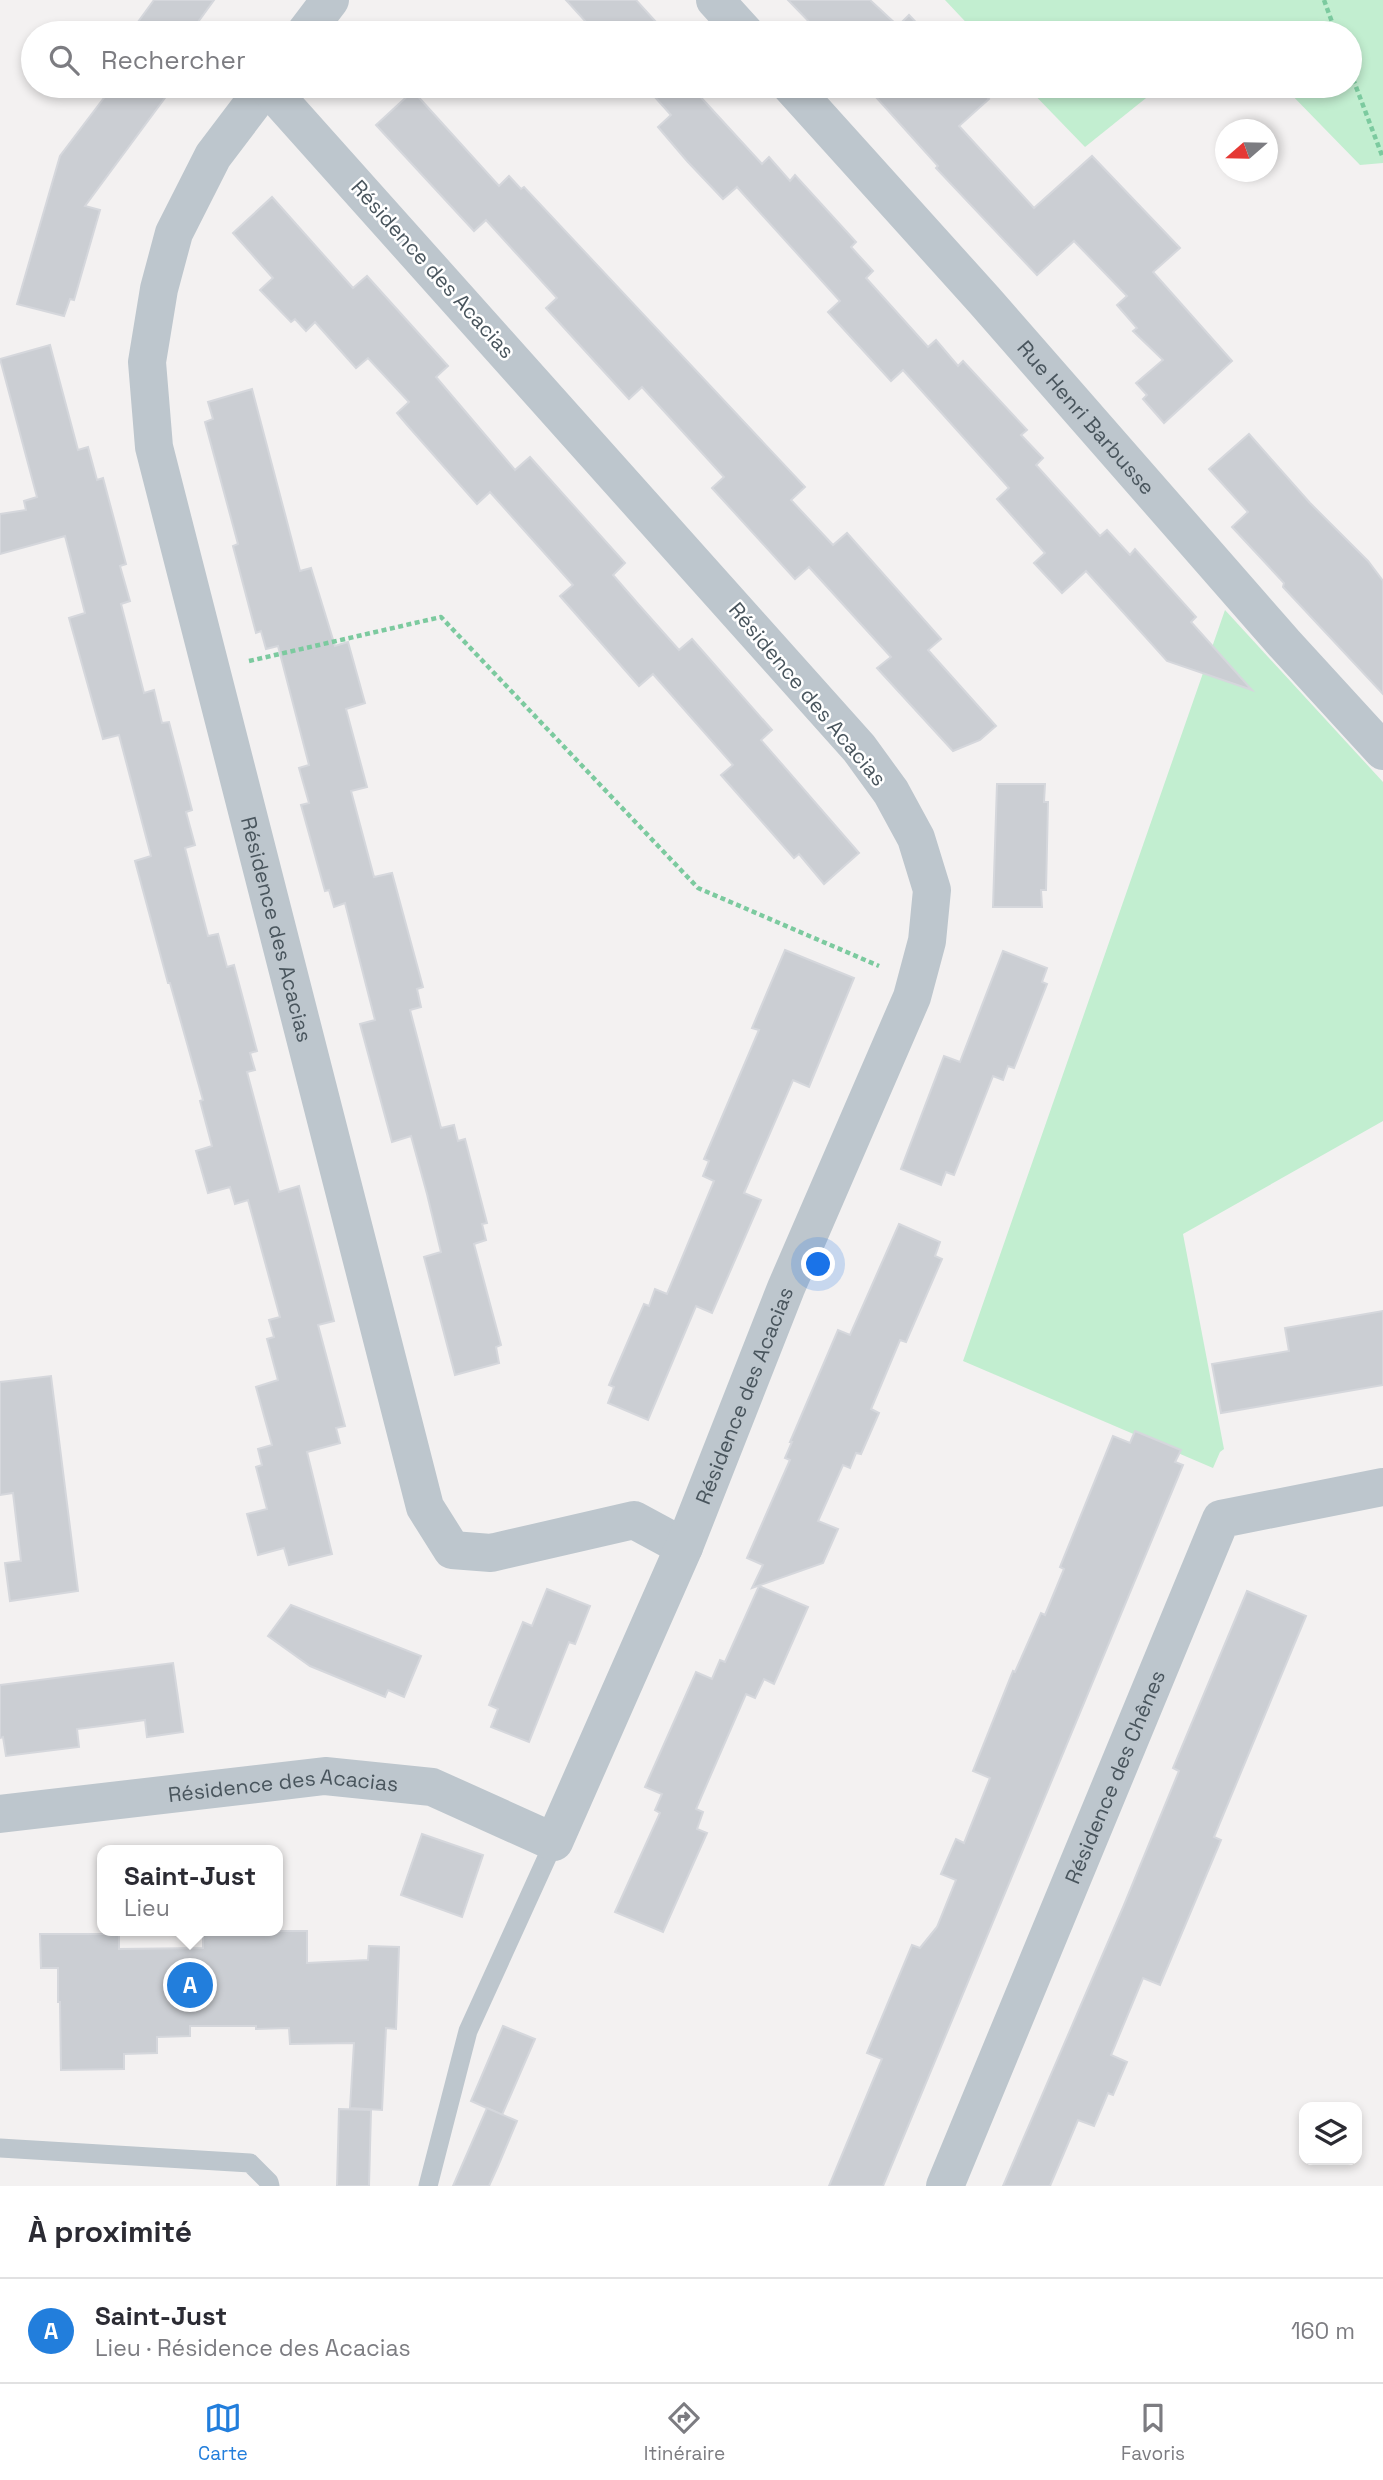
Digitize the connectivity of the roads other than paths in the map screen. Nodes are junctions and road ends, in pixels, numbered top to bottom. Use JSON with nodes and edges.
{"nodes":[{"id":1,"x":330,"y":0,"type":"edge"},
{"id":2,"x":715,"y":0,"type":"edge"},
{"id":3,"x":314,"y":21,"type":"edge"},
{"id":4,"x":734,"y":21,"type":"edge"},
{"id":5,"x":258,"y":98,"type":"edge"},
{"id":6,"x":278,"y":98,"type":"edge"},
{"id":7,"x":802,"y":98,"type":"edge"},
{"id":8,"x":1383,"y":751,"type":"edge"},
{"id":9,"x":1383,"y":1487,"type":"edge"},
{"id":10,"x":684,"y":1547,"type":"junction"},
{"id":11,"x":0,"y":1815,"type":"edge"},
{"id":12,"x":554,"y":1842,"type":"junction"},
{"id":13,"x":0,"y":2148,"type":"edge"},
{"id":14,"x":270,"y":2186,"type":"edge"},
{"id":15,"x":428,"y":2186,"type":"edge"},
{"id":16,"x":945,"y":2186,"type":"edge"}],
"edges":[{"from":1,"to":3,"type":"street"},
{"from":2,"to":4,"type":"street"},
{"from":5,"to":10,"type":"street","name":"Résidence des Acacias"},
{"from":6,"to":10,"type":"street","name":"Résidence des Acacias"},
{"from":7,"to":8,"type":"street","name":"Rue Henri Barbusse"},
{"from":9,"to":16,"type":"street","name":"Résidence des Chênes"},
{"from":10,"to":12,"type":"street","name":"Résidence des Acacias"},
{"from":11,"to":12,"type":"street","name":"Résidence des Acacias"},
{"from":12,"to":15,"type":"lane","name":"Résidence des Acacias"},
{"from":13,"to":14,"type":"lane"}]}
